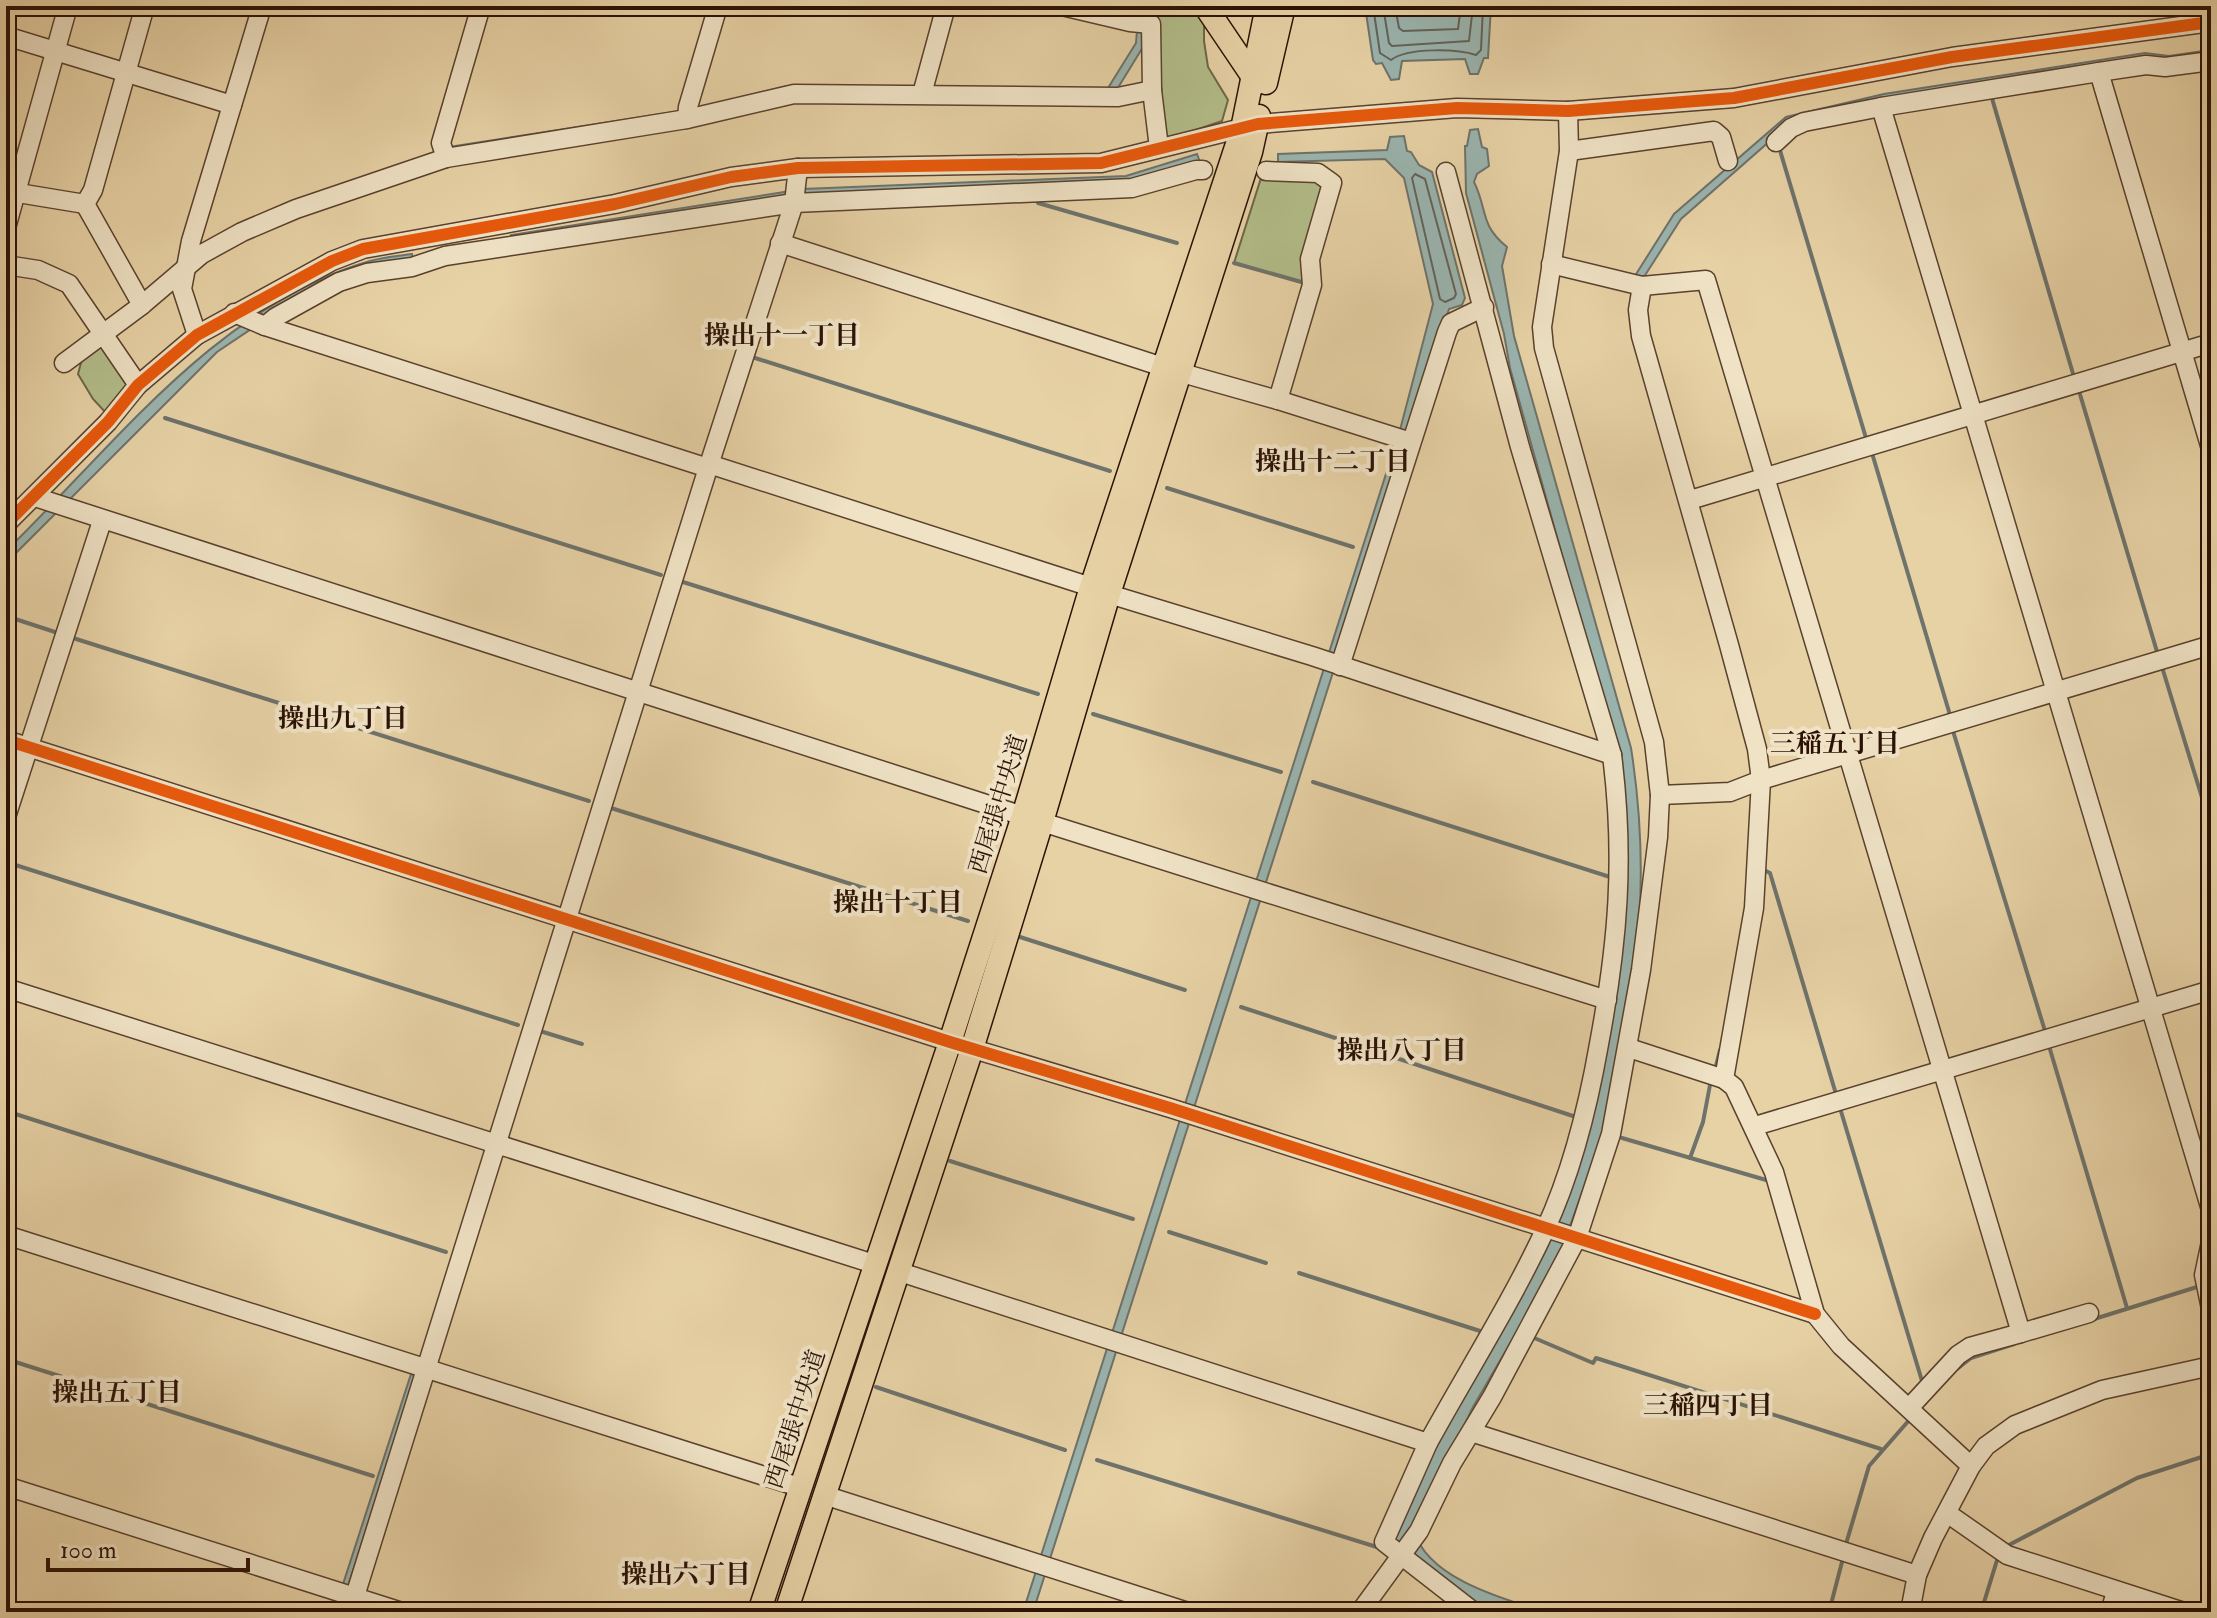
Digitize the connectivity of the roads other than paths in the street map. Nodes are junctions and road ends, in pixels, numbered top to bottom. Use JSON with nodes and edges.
{"nodes":[{"id":1,"x":68,"y":6,"type":"edge"},
{"id":2,"x":145,"y":6,"type":"edge"},
{"id":3,"x":262,"y":6,"type":"edge"},
{"id":4,"x":481,"y":6,"type":"edge"},
{"id":5,"x":718,"y":6,"type":"edge"},
{"id":6,"x":946,"y":6,"type":"edge"},
{"id":7,"x":1062,"y":6,"type":"edge"},
{"id":8,"x":1205,"y":6,"type":"edge"},
{"id":9,"x":1267,"y":6,"type":"edge"},
{"id":10,"x":1284,"y":6,"type":"edge"},
{"id":11,"x":1131,"y":14,"type":"edge"},
{"id":12,"x":2211,"y":22,"type":"edge"},
{"id":13,"x":6,"y":36,"type":"edge"},
{"id":14,"x":55,"y":50,"type":"junction"},
{"id":15,"x":2211,"y":61,"type":"edge"},
{"id":16,"x":125,"y":72,"type":"junction"},
{"id":17,"x":2099,"y":72,"type":"junction"},
{"id":18,"x":1258,"y":86,"type":"junction"},
{"id":19,"x":923,"y":89,"type":"junction"},
{"id":20,"x":1152,"y":90,"type":"junction"},
{"id":21,"x":232,"y":105,"type":"junction"},
{"id":22,"x":1881,"y":107,"type":"junction"},
{"id":23,"x":1568,"y":111,"type":"junction"},
{"id":24,"x":688,"y":113,"type":"junction"},
{"id":25,"x":1250,"y":126,"type":"junction"},
{"id":26,"x":1776,"y":142,"type":"dead end"},
{"id":27,"x":1159,"y":148,"type":"junction"},
{"id":28,"x":444,"y":150,"type":"junction"},
{"id":29,"x":1569,"y":151,"type":"junction"},
{"id":30,"x":1728,"y":161,"type":"dead end"},
{"id":31,"x":1203,"y":170,"type":"dead end"},
{"id":32,"x":1266,"y":171,"type":"dead end"},
{"id":33,"x":1446,"y":172,"type":"dead end"},
{"id":34,"x":796,"y":185,"type":"junction"},
{"id":35,"x":10,"y":191,"type":"edge"},
{"id":36,"x":89,"y":197,"type":"junction"},
{"id":37,"x":6,"y":228,"type":"edge"},
{"id":38,"x":780,"y":243,"type":"junction"},
{"id":39,"x":382,"y":259,"type":"junction"},
{"id":40,"x":187,"y":260,"type":"junction"},
{"id":41,"x":1551,"y":264,"type":"junction"},
{"id":42,"x":6,"y":265,"type":"edge"},
{"id":43,"x":1642,"y":286,"type":"junction"},
{"id":44,"x":142,"y":305,"type":"junction"},
{"id":45,"x":1484,"y":307,"type":"junction"},
{"id":46,"x":249,"y":319,"type":"junction"},
{"id":47,"x":103,"y":332,"type":"junction"},
{"id":48,"x":197,"y":335,"type":"junction"},
{"id":49,"x":2211,"y":343,"type":"edge"},
{"id":50,"x":2182,"y":352,"type":"junction"},
{"id":51,"x":64,"y":363,"type":"dead end"},
{"id":52,"x":1172,"y":370,"type":"junction"},
{"id":53,"x":138,"y":385,"type":"junction"},
{"id":54,"x":1278,"y":400,"type":"junction"},
{"id":55,"x":1973,"y":415,"type":"junction"},
{"id":56,"x":1410,"y":442,"type":"junction"},
{"id":57,"x":2211,"y":449,"type":"edge"},
{"id":58,"x":709,"y":466,"type":"junction"},
{"id":59,"x":1765,"y":477,"type":"junction"},
{"id":60,"x":1690,"y":500,"type":"junction"},
{"id":61,"x":50,"y":503,"type":"junction"},
{"id":62,"x":102,"y":521,"type":"junction"},
{"id":63,"x":6,"y":524,"type":"edge"},
{"id":64,"x":1100,"y":590,"type":"junction"},
{"id":65,"x":2211,"y":645,"type":"edge"},
{"id":66,"x":1340,"y":666,"type":"junction"},
{"id":67,"x":638,"y":691,"type":"junction"},
{"id":68,"x":2056,"y":693,"type":"junction"},
{"id":69,"x":6,"y":740,"type":"edge"},
{"id":70,"x":28,"y":748,"type":"junction"},
{"id":71,"x":1612,"y":755,"type":"junction"},
{"id":72,"x":1846,"y":756,"type":"junction"},
{"id":73,"x":1761,"y":780,"type":"junction"},
{"id":74,"x":1660,"y":795,"type":"junction"},
{"id":75,"x":6,"y":817,"type":"edge"},
{"id":76,"x":1033,"y":819,"type":"junction"},
{"id":77,"x":568,"y":919,"type":"junction"},
{"id":78,"x":6,"y":988,"type":"edge"},
{"id":79,"x":2211,"y":990,"type":"edge"},
{"id":80,"x":1607,"y":1000,"type":"junction"},
{"id":81,"x":2150,"y":1008,"type":"junction"},
{"id":82,"x":950,"y":1042,"type":"junction"},
{"id":83,"x":1629,"y":1048,"type":"junction"},
{"id":84,"x":972,"y":1049,"type":"junction"},
{"id":85,"x":1942,"y":1071,"type":"junction"},
{"id":86,"x":1724,"y":1079,"type":"junction"},
{"id":87,"x":1755,"y":1126,"type":"junction"},
{"id":88,"x":497,"y":1144,"type":"junction"},
{"id":89,"x":2211,"y":1210,"type":"edge"},
{"id":90,"x":1547,"y":1229,"type":"junction"},
{"id":91,"x":6,"y":1235,"type":"edge"},
{"id":92,"x":1574,"y":1237,"type":"junction"},
{"id":93,"x":2211,"y":1242,"type":"edge"},
{"id":94,"x":874,"y":1264,"type":"junction"},
{"id":95,"x":897,"y":1271,"type":"junction"},
{"id":96,"x":2211,"y":1309,"type":"edge"},
{"id":97,"x":2089,"y":1313,"type":"dead end"},
{"id":98,"x":1815,"y":1314,"type":"junction"},
{"id":99,"x":2021,"y":1333,"type":"junction"},
{"id":100,"x":2211,"y":1366,"type":"edge"},
{"id":101,"x":427,"y":1369,"type":"junction"},
{"id":102,"x":1909,"y":1408,"type":"junction"},
{"id":103,"x":1471,"y":1432,"type":"junction"},
{"id":104,"x":1428,"y":1443,"type":"junction"},
{"id":105,"x":1971,"y":1466,"type":"junction"},
{"id":106,"x":6,"y":1486,"type":"edge"},
{"id":107,"x":799,"y":1487,"type":"junction"},
{"id":108,"x":824,"y":1495,"type":"junction"},
{"id":109,"x":1947,"y":1513,"type":"junction"},
{"id":110,"x":1402,"y":1557,"type":"junction"},
{"id":111,"x":1917,"y":1575,"type":"junction"},
{"id":112,"x":2116,"y":1592,"type":"junction"},
{"id":113,"x":353,"y":1604,"type":"edge"},
{"id":114,"x":402,"y":1612,"type":"edge"},
{"id":115,"x":759,"y":1612,"type":"edge"},
{"id":116,"x":786,"y":1612,"type":"edge"},
{"id":117,"x":1188,"y":1612,"type":"edge"},
{"id":118,"x":1360,"y":1612,"type":"edge"},
{"id":119,"x":1474,"y":1612,"type":"edge"},
{"id":120,"x":1910,"y":1612,"type":"edge"},
{"id":121,"x":2110,"y":1612,"type":"edge"},
{"id":122,"x":2184,"y":1612,"type":"edge"}],
"edges":[{"from":1,"to":14,"type":"street"},
{"from":2,"to":16,"type":"street"},
{"from":3,"to":21,"type":"street"},
{"from":4,"to":28,"type":"street"},
{"from":5,"to":24,"type":"street"},
{"from":6,"to":19,"type":"street"},
{"from":7,"to":11,"type":"street"},
{"from":8,"to":18,"type":"main road"},
{"from":9,"to":18,"type":"main road","name":"西尾張中央道"},
{"from":10,"to":18,"type":"main road","name":"西尾張中央道"},
{"from":11,"to":20,"type":"street"},
{"from":12,"to":23,"type":"street"},
{"from":13,"to":14,"type":"street"},
{"from":14,"to":16,"type":"street"},
{"from":14,"to":35,"type":"street"},
{"from":15,"to":17,"type":"street"},
{"from":16,"to":21,"type":"street"},
{"from":16,"to":36,"type":"street"},
{"from":17,"to":22,"type":"street"},
{"from":17,"to":50,"type":"street"},
{"from":18,"to":25,"type":"main road","name":"西尾張中央道"},
{"from":19,"to":20,"type":"street"},
{"from":19,"to":24,"type":"street"},
{"from":20,"to":27,"type":"street"},
{"from":21,"to":40,"type":"street"},
{"from":22,"to":26,"type":"street"},
{"from":22,"to":55,"type":"street"},
{"from":23,"to":25,"type":"street"},
{"from":23,"to":29,"type":"street"},
{"from":24,"to":28,"type":"street"},
{"from":25,"to":27,"type":"street"},
{"from":25,"to":52,"type":"main road","name":"西尾張中央道"},
{"from":27,"to":34,"type":"street"},
{"from":28,"to":40,"type":"street"},
{"from":29,"to":30,"type":"street"},
{"from":29,"to":41,"type":"street"},
{"from":31,"to":34,"type":"street"},
{"from":32,"to":54,"type":"street"},
{"from":33,"to":45,"type":"street"},
{"from":34,"to":38,"type":"street"},
{"from":34,"to":39,"type":"street"},
{"from":34,"to":39,"type":"street"},
{"from":35,"to":36,"type":"street"},
{"from":35,"to":37,"type":"street"},
{"from":36,"to":44,"type":"street"},
{"from":38,"to":52,"type":"street"},
{"from":38,"to":58,"type":"street"},
{"from":39,"to":46,"type":"street"},
{"from":39,"to":46,"type":"street"},
{"from":40,"to":44,"type":"street"},
{"from":40,"to":48,"type":"street"},
{"from":41,"to":43,"type":"street"},
{"from":41,"to":74,"type":"street"},
{"from":42,"to":47,"type":"street"},
{"from":43,"to":59,"type":"street"},
{"from":43,"to":60,"type":"street"},
{"from":44,"to":47,"type":"street"},
{"from":45,"to":56,"type":"street"},
{"from":45,"to":71,"type":"street"},
{"from":46,"to":48,"type":"street"},
{"from":46,"to":58,"type":"street"},
{"from":47,"to":51,"type":"street"},
{"from":47,"to":53,"type":"street"},
{"from":48,"to":53,"type":"street"},
{"from":49,"to":50,"type":"street"},
{"from":50,"to":55,"type":"street"},
{"from":50,"to":57,"type":"street"},
{"from":52,"to":54,"type":"street"},
{"from":52,"to":64,"type":"main road","name":"西尾張中央道"},
{"from":53,"to":61,"type":"street"},
{"from":54,"to":56,"type":"street"},
{"from":55,"to":59,"type":"street"},
{"from":55,"to":68,"type":"street"},
{"from":56,"to":66,"type":"street"},
{"from":58,"to":64,"type":"street"},
{"from":58,"to":67,"type":"street"},
{"from":59,"to":60,"type":"street"},
{"from":59,"to":72,"type":"street"},
{"from":60,"to":73,"type":"street"},
{"from":61,"to":62,"type":"street"},
{"from":61,"to":63,"type":"street"},
{"from":62,"to":67,"type":"street"},
{"from":62,"to":70,"type":"street"},
{"from":64,"to":66,"type":"street"},
{"from":64,"to":76,"type":"main road","name":"西尾張中央道"},
{"from":65,"to":68,"type":"street"},
{"from":66,"to":71,"type":"street"},
{"from":67,"to":76,"type":"street"},
{"from":67,"to":77,"type":"street"},
{"from":68,"to":72,"type":"street"},
{"from":68,"to":81,"type":"street"},
{"from":69,"to":70,"type":"street"},
{"from":70,"to":75,"type":"street"},
{"from":70,"to":77,"type":"street"},
{"from":71,"to":80,"type":"street"},
{"from":72,"to":73,"type":"street"},
{"from":72,"to":85,"type":"street"},
{"from":73,"to":74,"type":"street"},
{"from":73,"to":86,"type":"street"},
{"from":74,"to":83,"type":"street"},
{"from":76,"to":80,"type":"street"},
{"from":76,"to":82,"type":"main road","name":"西尾張中央道"},
{"from":76,"to":84,"type":"main road","name":"西尾張中央道"},
{"from":77,"to":82,"type":"street"},
{"from":77,"to":88,"type":"street"},
{"from":78,"to":88,"type":"street"},
{"from":79,"to":81,"type":"street"},
{"from":80,"to":90,"type":"street"},
{"from":81,"to":85,"type":"street"},
{"from":81,"to":89,"type":"street"},
{"from":82,"to":84,"type":"street"},
{"from":82,"to":94,"type":"main road","name":"西尾張中央道"},
{"from":83,"to":86,"type":"street"},
{"from":83,"to":92,"type":"street"},
{"from":84,"to":90,"type":"street"},
{"from":84,"to":95,"type":"main road","name":"西尾張中央道"},
{"from":85,"to":87,"type":"street"},
{"from":85,"to":99,"type":"street"},
{"from":86,"to":87,"type":"street"},
{"from":87,"to":98,"type":"street"},
{"from":88,"to":94,"type":"street"},
{"from":88,"to":101,"type":"street"},
{"from":90,"to":92,"type":"street"},
{"from":90,"to":104,"type":"street"},
{"from":91,"to":101,"type":"street"},
{"from":92,"to":98,"type":"street"},
{"from":92,"to":103,"type":"street"},
{"from":93,"to":96,"type":"street"},
{"from":94,"to":107,"type":"main road","name":"西尾張中央道"},
{"from":95,"to":104,"type":"street"},
{"from":95,"to":108,"type":"main road","name":"西尾張中央道"},
{"from":97,"to":99,"type":"street"},
{"from":98,"to":102,"type":"street"},
{"from":99,"to":102,"type":"street"},
{"from":100,"to":105,"type":"street"},
{"from":101,"to":107,"type":"street"},
{"from":101,"to":113,"type":"street"},
{"from":102,"to":105,"type":"street"},
{"from":103,"to":110,"type":"street"},
{"from":103,"to":111,"type":"street"},
{"from":104,"to":110,"type":"street"},
{"from":105,"to":109,"type":"street"},
{"from":106,"to":113,"type":"street"},
{"from":107,"to":115,"type":"main road","name":"西尾張中央道"},
{"from":108,"to":116,"type":"main road","name":"西尾張中央道"},
{"from":108,"to":117,"type":"street"},
{"from":109,"to":111,"type":"street"},
{"from":109,"to":112,"type":"street"},
{"from":110,"to":118,"type":"street"},
{"from":110,"to":119,"type":"street"},
{"from":111,"to":120,"type":"street"},
{"from":112,"to":121,"type":"street"},
{"from":112,"to":122,"type":"street"},
{"from":113,"to":114,"type":"street"}]}
